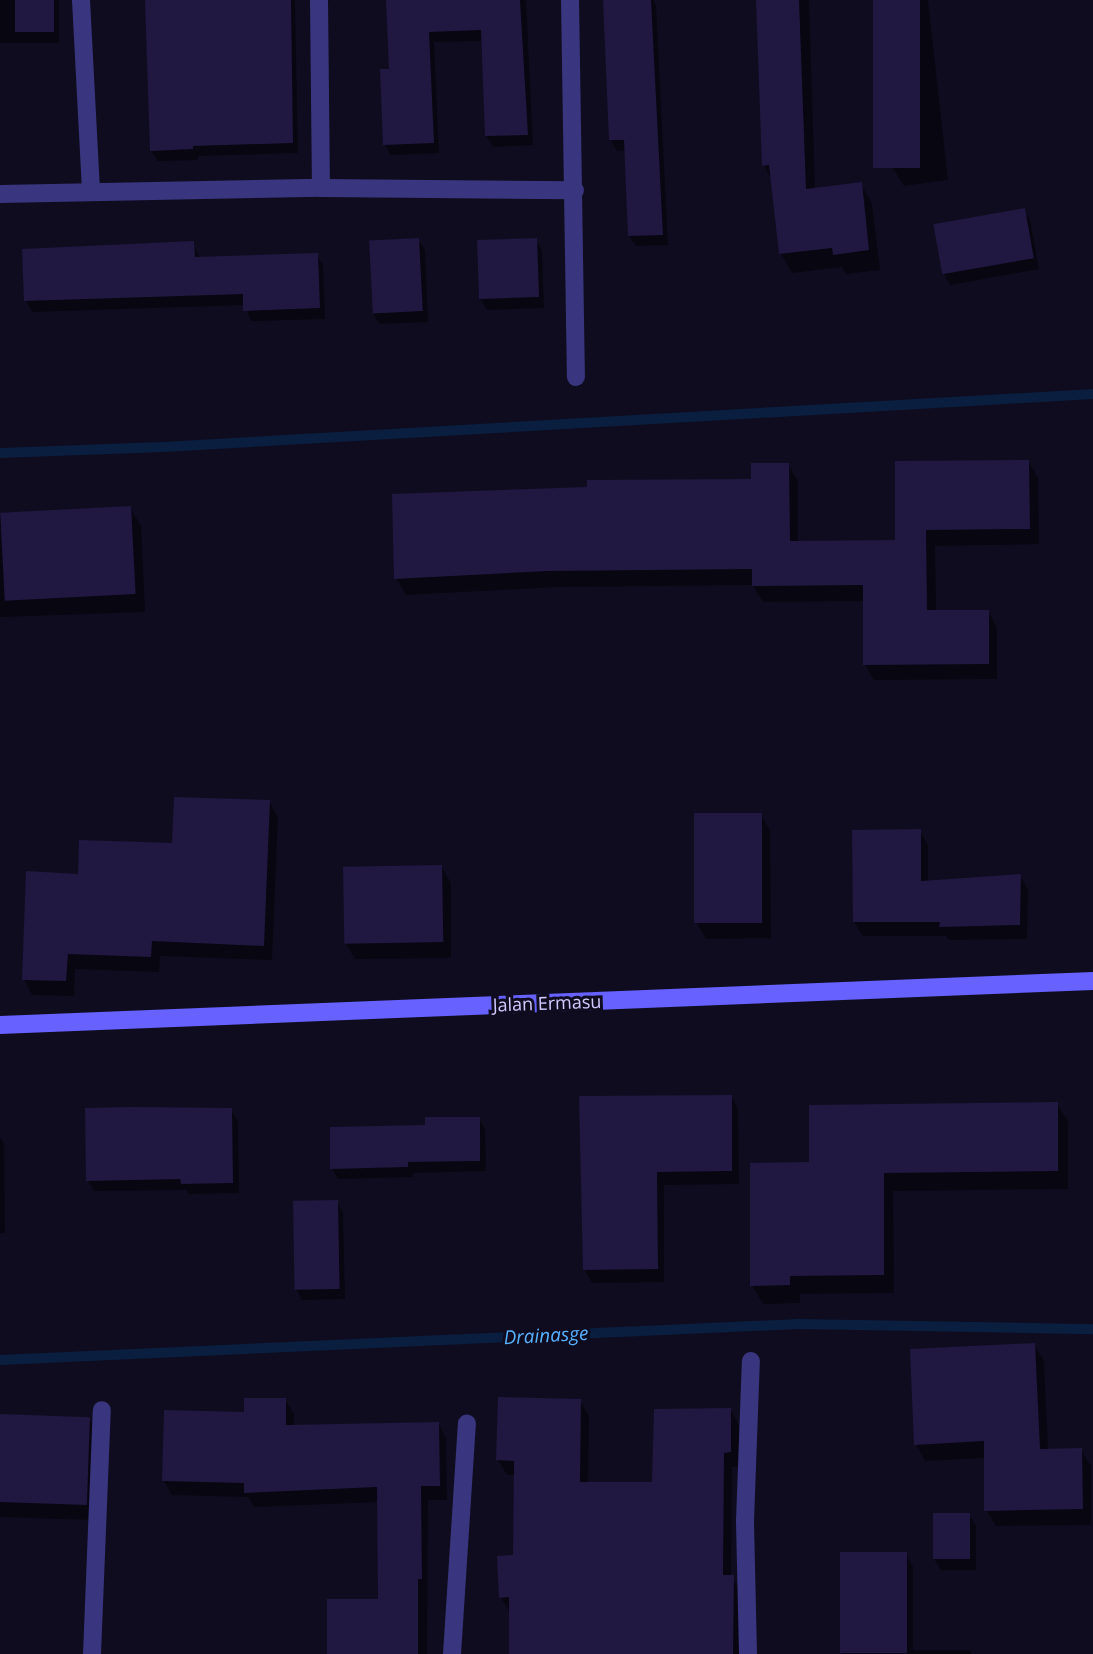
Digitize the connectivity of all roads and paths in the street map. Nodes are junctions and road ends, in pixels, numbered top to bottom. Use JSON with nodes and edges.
{"nodes":[{"id":1,"x":81,"y":0,"type":"edge"},
{"id":2,"x":319,"y":0,"type":"edge"},
{"id":3,"x":570,"y":0,"type":"edge"},
{"id":4,"x":321,"y":188,"type":"junction"},
{"id":5,"x":575,"y":190,"type":"junction"},
{"id":6,"x":91,"y":192,"type":"junction"},
{"id":7,"x":0,"y":194,"type":"edge"},
{"id":8,"x":576,"y":377,"type":"dead end"},
{"id":9,"x":1093,"y":981,"type":"edge"},
{"id":10,"x":0,"y":1025,"type":"edge"},
{"id":11,"x":751,"y":1361,"type":"dead end"},
{"id":12,"x":102,"y":1410,"type":"dead end"},
{"id":13,"x":467,"y":1423,"type":"dead end"},
{"id":14,"x":92,"y":1654,"type":"edge"},
{"id":15,"x":452,"y":1654,"type":"edge"},
{"id":16,"x":748,"y":1654,"type":"edge"}],
"edges":[{"from":1,"to":6,"type":"street"},
{"from":2,"to":4,"type":"street"},
{"from":3,"to":5,"type":"street"},
{"from":4,"to":5,"type":"street"},
{"from":4,"to":6,"type":"street"},
{"from":5,"to":8,"type":"street"},
{"from":6,"to":7,"type":"street"},
{"from":9,"to":10,"type":"street","name":"Jalan Ermasu"},
{"from":11,"to":16,"type":"street"},
{"from":12,"to":14,"type":"street"},
{"from":13,"to":15,"type":"street"}]}
